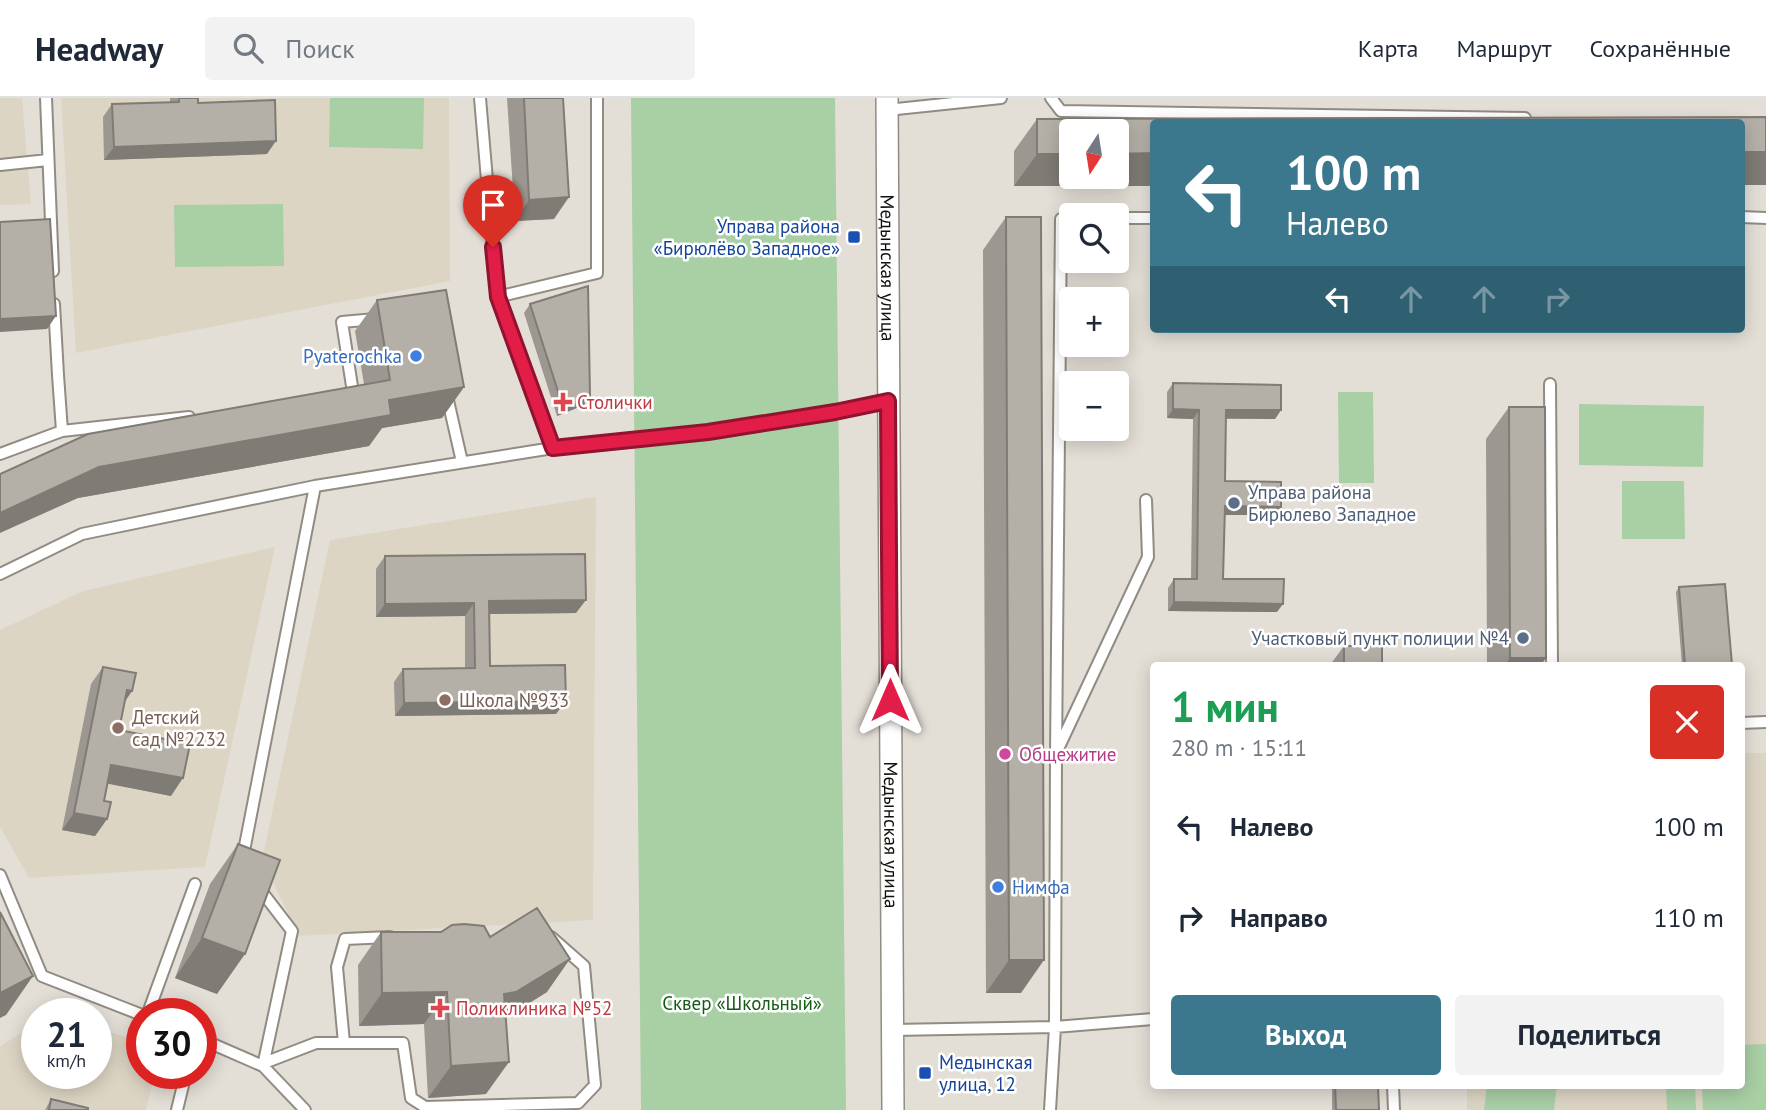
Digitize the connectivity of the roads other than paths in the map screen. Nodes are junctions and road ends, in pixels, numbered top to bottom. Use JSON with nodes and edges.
{"nodes":[{"id":1,"x":46,"y":98,"type":"edge"},
{"id":2,"x":480,"y":98,"type":"edge"},
{"id":3,"x":597,"y":98,"type":"edge"},
{"id":4,"x":1002,"y":98,"type":"edge"},
{"id":5,"x":1051,"y":98,"type":"edge"},
{"id":6,"x":1125,"y":98,"type":"edge"},
{"id":7,"x":887,"y":104,"type":"edge"},
{"id":8,"x":1125,"y":111,"type":"junction"},
{"id":9,"x":1530,"y":118,"type":"edge"},
{"id":10,"x":48,"y":160,"type":"junction"},
{"id":11,"x":0,"y":165,"type":"edge"},
{"id":12,"x":1129,"y":218,"type":"edge"},
{"id":13,"x":1150,"y":218,"type":"edge"},
{"id":14,"x":1745,"y":218,"type":"edge"},
{"id":15,"x":1766,"y":218,"type":"edge"},
{"id":16,"x":1060,"y":273,"type":"edge"},
{"id":17,"x":53,"y":281,"type":"edge"},
{"id":18,"x":54,"y":295,"type":"edge"},
{"id":19,"x":498,"y":297,"type":"junction"},
{"id":20,"x":380,"y":318,"type":"edge"},
{"id":21,"x":444,"y":379,"type":"edge"},
{"id":22,"x":1550,"y":384,"type":"dead end"},
{"id":23,"x":341,"y":400,"type":"edge"},
{"id":24,"x":888,"y":401,"type":"junction"},
{"id":25,"x":201,"y":415,"type":"edge"},
{"id":26,"x":62,"y":430,"type":"junction"},
{"id":27,"x":553,"y":448,"type":"junction"},
{"id":28,"x":0,"y":454,"type":"edge"},
{"id":29,"x":462,"y":461,"type":"junction"},
{"id":30,"x":315,"y":486,"type":"junction"},
{"id":31,"x":1146,"y":500,"type":"dead end"},
{"id":32,"x":0,"y":574,"type":"edge"},
{"id":33,"x":1552,"y":662,"type":"edge"},
{"id":34,"x":1766,"y":722,"type":"edge"},
{"id":35,"x":1745,"y":723,"type":"edge"},
{"id":36,"x":1056,"y":755,"type":"junction"},
{"id":37,"x":0,"y":875,"type":"edge"},
{"id":38,"x":195,"y":884,"type":"dead end"},
{"id":39,"x":544,"y":931,"type":"edge"},
{"id":40,"x":398,"y":937,"type":"edge"},
{"id":41,"x":153,"y":998,"type":"edge"},
{"id":42,"x":126,"y":1009,"type":"edge"},
{"id":43,"x":1150,"y":1019,"type":"edge"},
{"id":44,"x":1055,"y":1027,"type":"junction"},
{"id":45,"x":892,"y":1030,"type":"junction"},
{"id":46,"x":344,"y":1042,"type":"junction"},
{"id":47,"x":217,"y":1046,"type":"edge"},
{"id":48,"x":263,"y":1065,"type":"junction"},
{"id":49,"x":182,"y":1089,"type":"edge"},
{"id":50,"x":1393,"y":1089,"type":"edge"},
{"id":51,"x":177,"y":1110,"type":"edge"},
{"id":52,"x":304,"y":1110,"type":"edge"},
{"id":53,"x":893,"y":1110,"type":"edge"},
{"id":54,"x":1050,"y":1110,"type":"edge"},
{"id":55,"x":1394,"y":1110,"type":"edge"}],
"edges":[{"from":1,"to":10,"type":"lane"},
{"from":2,"to":19,"type":"lane"},
{"from":3,"to":19,"type":"lane"},
{"from":4,"to":7,"type":"lane"},
{"from":5,"to":8,"type":"lane"},
{"from":6,"to":8,"type":"lane"},
{"from":7,"to":24,"type":"street","name":"Медынская улица"},
{"from":8,"to":9,"type":"lane"},
{"from":10,"to":11,"type":"lane"},
{"from":10,"to":17,"type":"lane"},
{"from":12,"to":13,"type":"lane"},
{"from":14,"to":15,"type":"lane"},
{"from":16,"to":36,"type":"lane"},
{"from":18,"to":26,"type":"lane"},
{"from":19,"to":27,"type":"lane"},
{"from":20,"to":23,"type":"lane"},
{"from":21,"to":29,"type":"lane"},
{"from":22,"to":33,"type":"lane"},
{"from":24,"to":27,"type":"lane"},
{"from":24,"to":45,"type":"street","name":"Медынская улица"},
{"from":25,"to":26,"type":"lane"},
{"from":26,"to":28,"type":"lane"},
{"from":27,"to":29,"type":"lane"},
{"from":29,"to":30,"type":"lane"},
{"from":30,"to":32,"type":"lane"},
{"from":30,"to":48,"type":"lane"},
{"from":31,"to":36,"type":"lane"},
{"from":34,"to":35,"type":"lane"},
{"from":36,"to":44,"type":"lane"},
{"from":37,"to":42,"type":"lane"},
{"from":38,"to":41,"type":"lane"},
{"from":39,"to":46,"type":"lane"},
{"from":40,"to":46,"type":"lane"},
{"from":43,"to":44,"type":"lane"},
{"from":44,"to":45,"type":"lane"},
{"from":44,"to":54,"type":"lane"},
{"from":45,"to":53,"type":"street","name":"Медынская улица"},
{"from":46,"to":48,"type":"lane"},
{"from":47,"to":48,"type":"lane"},
{"from":48,"to":52,"type":"lane"},
{"from":49,"to":51,"type":"lane"},
{"from":50,"to":55,"type":"lane"}]}
